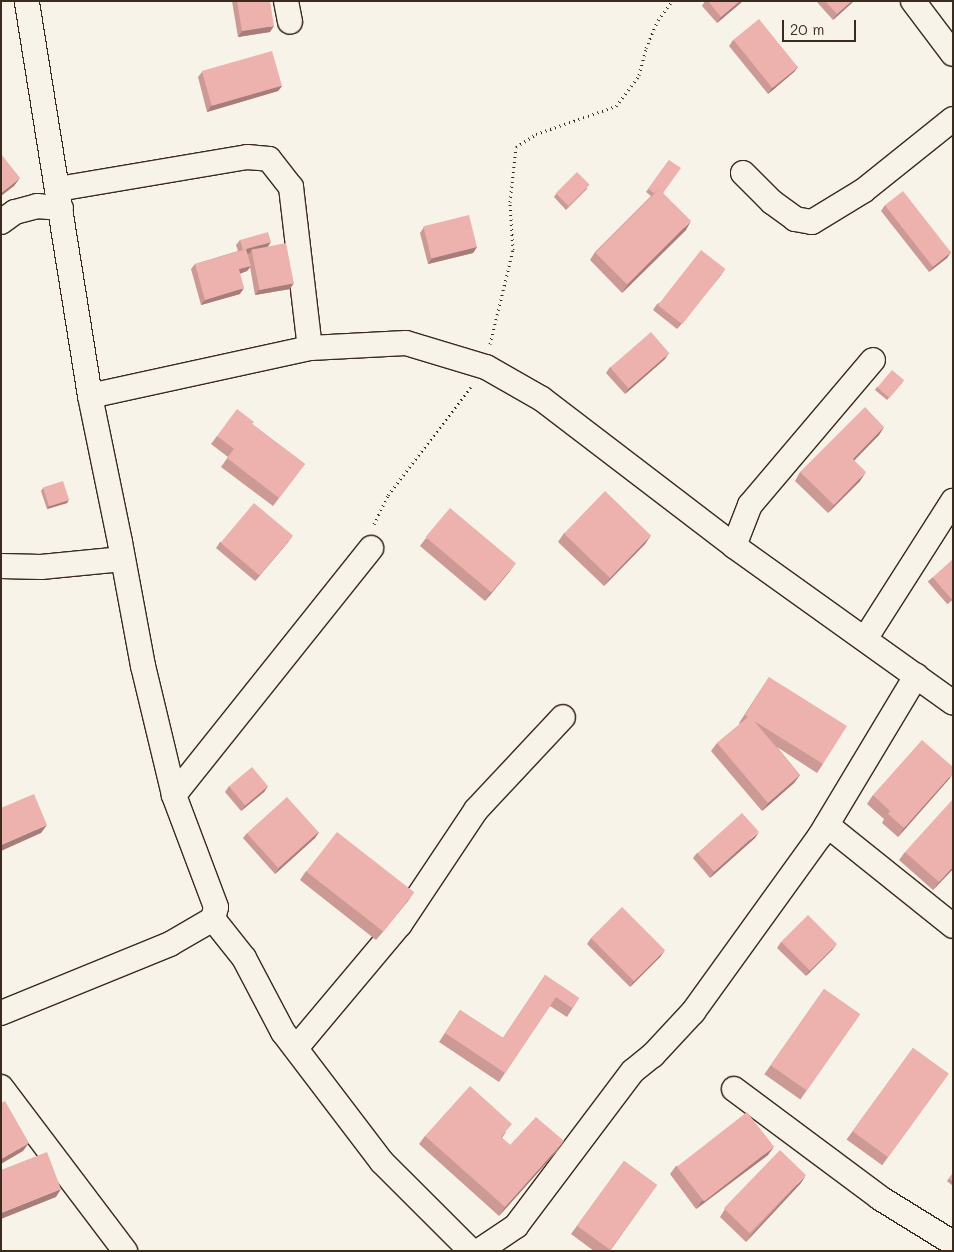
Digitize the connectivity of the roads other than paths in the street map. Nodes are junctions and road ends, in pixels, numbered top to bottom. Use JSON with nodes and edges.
{"nodes":[{"id":1,"x":27,"y":1,"type":"edge"},
{"id":2,"x":913,"y":1,"type":"edge"},
{"id":3,"x":953,"y":54,"type":"edge"},
{"id":4,"x":953,"y":119,"type":"edge"},
{"id":5,"x":743,"y":173,"type":"dead end"},
{"id":6,"x":59,"y":199,"type":"junction"},
{"id":7,"x":1,"y":222,"type":"edge"},
{"id":8,"x":310,"y":348,"type":"junction"},
{"id":9,"x":873,"y":360,"type":"dead end"},
{"id":10,"x":90,"y":396,"type":"junction"},
{"id":11,"x":953,"y":501,"type":"edge"},
{"id":12,"x":734,"y":546,"type":"junction"},
{"id":13,"x":371,"y":548,"type":"road end"},
{"id":14,"x":123,"y":559,"type":"junction"},
{"id":15,"x":1,"y":566,"type":"edge"},
{"id":16,"x":865,"y":639,"type":"junction"},
{"id":17,"x":916,"y":676,"type":"junction"},
{"id":18,"x":953,"y":703,"type":"edge"},
{"id":19,"x":563,"y":717,"type":"dead end"},
{"id":20,"x":174,"y":795,"type":"junction"},
{"id":21,"x":827,"y":825,"type":"junction"},
{"id":22,"x":213,"y":919,"type":"junction"},
{"id":23,"x":953,"y":926,"type":"edge"},
{"id":24,"x":1,"y":1013,"type":"edge"},
{"id":25,"x":296,"y":1048,"type":"junction"},
{"id":26,"x":1,"y":1087,"type":"edge"},
{"id":27,"x":734,"y":1089,"type":"dead end"},
{"id":28,"x":953,"y":1243,"type":"edge"},
{"id":29,"x":125,"y":1251,"type":"edge"},
{"id":30,"x":471,"y":1251,"type":"edge"},
{"id":31,"x":479,"y":1251,"type":"edge"}],
"edges":[{"from":1,"to":6,"type":"street"},
{"from":2,"to":3,"type":"street"},
{"from":4,"to":5,"type":"street"},
{"from":6,"to":7,"type":"street"},
{"from":6,"to":8,"type":"street"},
{"from":6,"to":10,"type":"street"},
{"from":8,"to":10,"type":"street"},
{"from":8,"to":12,"type":"street"},
{"from":9,"to":12,"type":"street"},
{"from":10,"to":14,"type":"street"},
{"from":11,"to":16,"type":"street"},
{"from":12,"to":16,"type":"street"},
{"from":13,"to":20,"type":"street"},
{"from":14,"to":15,"type":"street"},
{"from":14,"to":20,"type":"street"},
{"from":16,"to":17,"type":"street"},
{"from":17,"to":18,"type":"street"},
{"from":17,"to":21,"type":"street"},
{"from":19,"to":25,"type":"street"},
{"from":20,"to":22,"type":"street"},
{"from":21,"to":23,"type":"street"},
{"from":21,"to":31,"type":"street"},
{"from":22,"to":24,"type":"street"},
{"from":22,"to":25,"type":"street"},
{"from":25,"to":30,"type":"street"},
{"from":26,"to":29,"type":"street"},
{"from":27,"to":28,"type":"street"}]}
